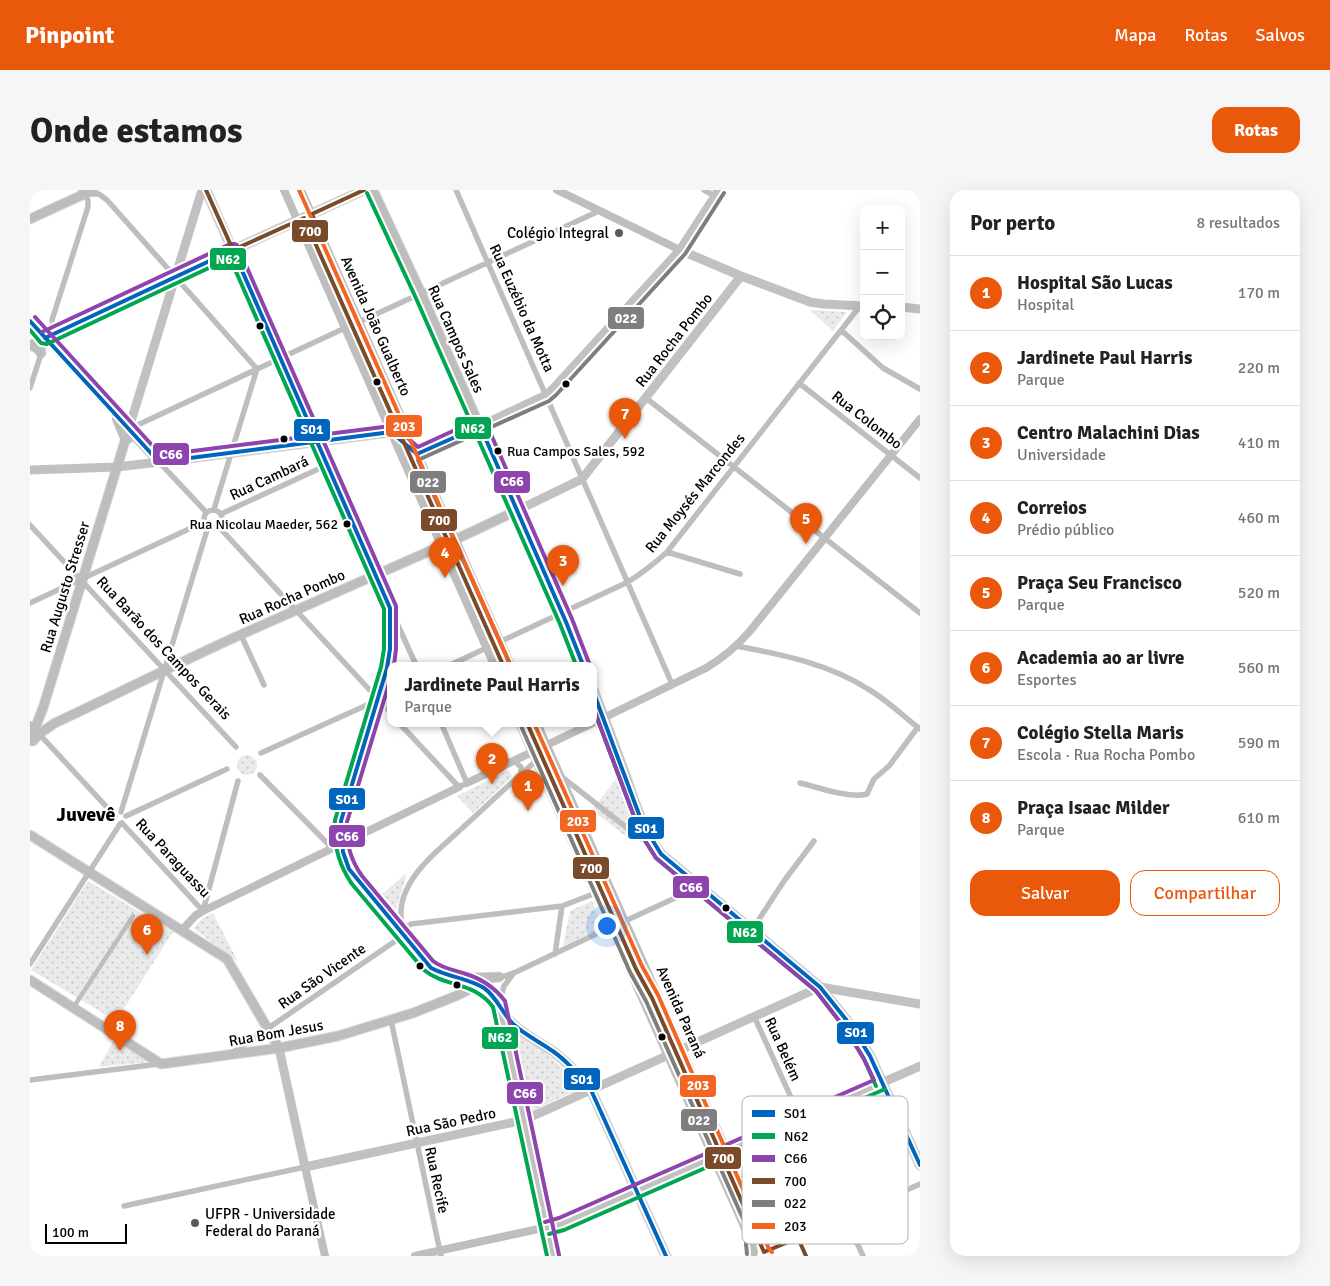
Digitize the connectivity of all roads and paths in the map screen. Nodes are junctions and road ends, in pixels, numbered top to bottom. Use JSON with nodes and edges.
{"nodes":[{"id":1,"x":93,"y":190,"type":"edge"},
{"id":2,"x":202,"y":190,"type":"edge"},
{"id":3,"x":206,"y":190,"type":"edge"},
{"id":4,"x":284,"y":190,"type":"edge"},
{"id":5,"x":301,"y":190,"type":"edge"},
{"id":6,"x":364,"y":190,"type":"edge"},
{"id":7,"x":373,"y":190,"type":"edge"},
{"id":8,"x":456,"y":190,"type":"edge"},
{"id":9,"x":557,"y":190,"type":"edge"},
{"id":10,"x":704,"y":190,"type":"edge"},
{"id":11,"x":82,"y":192,"type":"edge"},
{"id":12,"x":717,"y":193,"type":"edge"},
{"id":13,"x":599,"y":211,"type":"junction"},
{"id":14,"x":312,"y":214,"type":"junction"},
{"id":15,"x":30,"y":219,"type":"edge"},
{"id":16,"x":298,"y":221,"type":"junction"},
{"id":17,"x":233,"y":250,"type":"junction"},
{"id":18,"x":680,"y":250,"type":"junction"},
{"id":19,"x":488,"y":262,"type":"junction"},
{"id":20,"x":742,"y":276,"type":"junction"},
{"id":21,"x":175,"y":277,"type":"junction"},
{"id":22,"x":421,"y":293,"type":"junction"},
{"id":23,"x":860,"y":306,"type":"edge"},
{"id":24,"x":905,"y":307,"type":"edge"},
{"id":25,"x":860,"y":308,"type":"edge"},
{"id":26,"x":920,"y":309,"type":"edge"},
{"id":27,"x":30,"y":321,"type":"edge"},
{"id":28,"x":359,"y":322,"type":"junction"},
{"id":29,"x":345,"y":328,"type":"junction"},
{"id":30,"x":60,"y":330,"type":"junction"},
{"id":31,"x":840,"y":330,"type":"junction"},
{"id":32,"x":45,"y":338,"type":"junction"},
{"id":33,"x":30,"y":345,"type":"edge"},
{"id":34,"x":41,"y":353,"type":"junction"},
{"id":35,"x":281,"y":358,"type":"junction"},
{"id":36,"x":257,"y":369,"type":"junction"},
{"id":37,"x":799,"y":383,"type":"junction"},
{"id":38,"x":30,"y":388,"type":"edge"},
{"id":39,"x":920,"y":390,"type":"edge"},
{"id":40,"x":546,"y":395,"type":"junction"},
{"id":41,"x":646,"y":398,"type":"junction"},
{"id":42,"x":105,"y":403,"type":"junction"},
{"id":43,"x":920,"y":419,"type":"edge"},
{"id":44,"x":480,"y":426,"type":"junction"},
{"id":45,"x":128,"y":429,"type":"junction"},
{"id":46,"x":391,"y":432,"type":"junction"},
{"id":47,"x":136,"y":436,"type":"junction"},
{"id":48,"x":125,"y":441,"type":"junction"},
{"id":49,"x":317,"y":442,"type":"junction"},
{"id":50,"x":231,"y":453,"type":"junction"},
{"id":51,"x":417,"y":454,"type":"junction"},
{"id":52,"x":152,"y":455,"type":"junction"},
{"id":53,"x":891,"y":455,"type":"junction"},
{"id":54,"x":403,"y":460,"type":"junction"},
{"id":55,"x":159,"y":462,"type":"junction"},
{"id":56,"x":144,"y":464,"type":"junction"},
{"id":57,"x":328,"y":465,"type":"junction"},
{"id":58,"x":734,"y":466,"type":"junction"},
{"id":59,"x":117,"y":467,"type":"junction"},
{"id":60,"x":30,"y":470,"type":"edge"},
{"id":61,"x":920,"y":478,"type":"edge"},
{"id":62,"x":582,"y":479,"type":"junction"},
{"id":63,"x":214,"y":509,"type":"junction"},
{"id":64,"x":516,"y":511,"type":"junction"},
{"id":65,"x":206,"y":512,"type":"junction"},
{"id":66,"x":221,"y":514,"type":"junction"},
{"id":67,"x":206,"y":524,"type":"junction"},
{"id":68,"x":30,"y":525,"type":"edge"},
{"id":69,"x":218,"y":526,"type":"junction"},
{"id":70,"x":825,"y":538,"type":"junction"},
{"id":71,"x":448,"y":543,"type":"junction"},
{"id":72,"x":667,"y":552,"type":"junction"},
{"id":73,"x":740,"y":574,"type":"dead end"},
{"id":74,"x":376,"y":576,"type":"junction"},
{"id":75,"x":82,"y":580,"type":"junction"},
{"id":76,"x":628,"y":582,"type":"junction"},
{"id":77,"x":30,"y":603,"type":"edge"},
{"id":78,"x":390,"y":608,"type":"junction"},
{"id":79,"x":296,"y":611,"type":"junction"},
{"id":80,"x":562,"y":613,"type":"junction"},
{"id":81,"x":920,"y":613,"type":"edge"},
{"id":82,"x":241,"y":635,"type":"junction"},
{"id":83,"x":500,"y":642,"type":"junction"},
{"id":84,"x":736,"y":646,"type":"junction"},
{"id":85,"x":486,"y":648,"type":"junction"},
{"id":86,"x":388,"y":662,"type":"edge"},
{"id":87,"x":415,"y":662,"type":"edge"},
{"id":88,"x":456,"y":662,"type":"edge"},
{"id":89,"x":493,"y":662,"type":"edge"},
{"id":90,"x":510,"y":662,"type":"edge"},
{"id":91,"x":582,"y":662,"type":"edge"},
{"id":92,"x":387,"y":668,"type":"edge"},
{"id":93,"x":164,"y":671,"type":"junction"},
{"id":94,"x":672,"y":684,"type":"junction"},
{"id":95,"x":264,"y":685,"type":"dead end"},
{"id":96,"x":378,"y":700,"type":"junction"},
{"id":97,"x":597,"y":700,"type":"edge"},
{"id":98,"x":43,"y":708,"type":"junction"},
{"id":99,"x":387,"y":710,"type":"edge"},
{"id":100,"x":604,"y":717,"type":"junction"},
{"id":101,"x":597,"y":721,"type":"edge"},
{"id":102,"x":55,"y":723,"type":"junction"},
{"id":103,"x":403,"y":727,"type":"edge"},
{"id":104,"x":443,"y":727,"type":"edge"},
{"id":105,"x":522,"y":727,"type":"edge"},
{"id":106,"x":538,"y":727,"type":"edge"},
{"id":107,"x":585,"y":727,"type":"edge"},
{"id":108,"x":919,"y":728,"type":"edge"},
{"id":109,"x":35,"y":729,"type":"edge"},
{"id":110,"x":30,"y":741,"type":"edge"},
{"id":111,"x":30,"y":745,"type":"edge"},
{"id":112,"x":547,"y":745,"type":"junction"},
{"id":113,"x":236,"y":747,"type":"dead end"},
{"id":114,"x":532,"y":752,"type":"junction"},
{"id":115,"x":261,"y":753,"type":"dead end"},
{"id":116,"x":514,"y":761,"type":"junction"},
{"id":117,"x":536,"y":761,"type":"junction"},
{"id":118,"x":461,"y":768,"type":"junction"},
{"id":119,"x":227,"y":769,"type":"dead end"},
{"id":120,"x":260,"y":775,"type":"dead end"},
{"id":121,"x":521,"y":775,"type":"junction"},
{"id":122,"x":448,"y":776,"type":"junction"},
{"id":123,"x":560,"y":776,"type":"junction"},
{"id":124,"x":238,"y":781,"type":"dead end"},
{"id":125,"x":467,"y":783,"type":"junction"},
{"id":126,"x":800,"y":783,"type":"dead end"},
{"id":127,"x":459,"y":787,"type":"junction"},
{"id":128,"x":121,"y":812,"type":"junction"},
{"id":129,"x":115,"y":816,"type":"junction"},
{"id":130,"x":126,"y":816,"type":"junction"},
{"id":131,"x":121,"y":823,"type":"junction"},
{"id":132,"x":30,"y":835,"type":"edge"},
{"id":133,"x":814,"y":840,"type":"dead end"},
{"id":134,"x":342,"y":844,"type":"junction"},
{"id":135,"x":332,"y":848,"type":"junction"},
{"id":136,"x":661,"y":854,"type":"junction"},
{"id":137,"x":89,"y":872,"type":"junction"},
{"id":138,"x":700,"y":887,"type":"junction"},
{"id":139,"x":596,"y":893,"type":"junction"},
{"id":140,"x":562,"y":906,"type":"junction"},
{"id":141,"x":203,"y":911,"type":"junction"},
{"id":142,"x":133,"y":916,"type":"dead end"},
{"id":143,"x":625,"y":921,"type":"junction"},
{"id":144,"x":611,"y":927,"type":"junction"},
{"id":145,"x":182,"y":930,"type":"junction"},
{"id":146,"x":752,"y":930,"type":"junction"},
{"id":147,"x":404,"y":935,"type":"junction"},
{"id":148,"x":555,"y":954,"type":"junction"},
{"id":149,"x":30,"y":964,"type":"edge"},
{"id":150,"x":516,"y":972,"type":"junction"},
{"id":151,"x":499,"y":977,"type":"junction"},
{"id":152,"x":460,"y":978,"type":"junction"},
{"id":153,"x":30,"y":980,"type":"edge"},
{"id":154,"x":478,"y":985,"type":"junction"},
{"id":155,"x":820,"y":987,"type":"junction"},
{"id":156,"x":499,"y":1004,"type":"junction"},
{"id":157,"x":920,"y":1004,"type":"edge"},
{"id":158,"x":73,"y":1008,"type":"junction"},
{"id":159,"x":754,"y":1016,"type":"junction"},
{"id":160,"x":390,"y":1020,"type":"junction"},
{"id":161,"x":268,"y":1028,"type":"junction"},
{"id":162,"x":279,"y":1048,"type":"junction"},
{"id":163,"x":682,"y":1049,"type":"junction"},
{"id":164,"x":229,"y":1055,"type":"junction"},
{"id":165,"x":668,"y":1055,"type":"junction"},
{"id":166,"x":161,"y":1064,"type":"junction"},
{"id":167,"x":919,"y":1067,"type":"edge"},
{"id":168,"x":30,"y":1080,"type":"edge"},
{"id":169,"x":882,"y":1083,"type":"junction"},
{"id":170,"x":591,"y":1090,"type":"junction"},
{"id":171,"x":791,"y":1096,"type":"edge"},
{"id":172,"x":853,"y":1096,"type":"edge"},
{"id":173,"x":888,"y":1096,"type":"edge"},
{"id":174,"x":524,"y":1120,"type":"junction"},
{"id":175,"x":908,"y":1139,"type":"edge"},
{"id":176,"x":417,"y":1143,"type":"junction"},
{"id":177,"x":742,"y":1145,"type":"edge"},
{"id":178,"x":727,"y":1151,"type":"junction"},
{"id":179,"x":714,"y":1157,"type":"junction"},
{"id":180,"x":920,"y":1165,"type":"edge"},
{"id":181,"x":305,"y":1167,"type":"junction"},
{"id":182,"x":920,"y":1184,"type":"edge"},
{"id":183,"x":742,"y":1185,"type":"edge"},
{"id":184,"x":908,"y":1189,"type":"edge"},
{"id":185,"x":539,"y":1190,"type":"junction"},
{"id":186,"x":637,"y":1191,"type":"junction"},
{"id":187,"x":124,"y":1206,"type":"dead end"},
{"id":188,"x":742,"y":1221,"type":"edge"},
{"id":189,"x":562,"y":1224,"type":"junction"},
{"id":190,"x":547,"y":1228,"type":"junction"},
{"id":191,"x":768,"y":1244,"type":"edge"},
{"id":192,"x":783,"y":1244,"type":"edge"},
{"id":193,"x":801,"y":1244,"type":"edge"},
{"id":194,"x":857,"y":1244,"type":"edge"},
{"id":195,"x":440,"y":1253,"type":"edge"},
{"id":196,"x":324,"y":1256,"type":"edge"},
{"id":197,"x":415,"y":1256,"type":"edge"},
{"id":198,"x":553,"y":1256,"type":"edge"},
{"id":199,"x":666,"y":1256,"type":"edge"},
{"id":200,"x":806,"y":1256,"type":"edge"},
{"id":201,"x":863,"y":1256,"type":"edge"}],
"edges":[{"from":1,"to":11,"type":"main road"},
{"from":2,"to":21,"type":"main road","name":"Rua Augusto Stresser"},
{"from":3,"to":17,"type":"main road"},
{"from":4,"to":16,"type":"street","name":"Avenida João Gualberto"},
{"from":5,"to":14,"type":"street","name":"Avenida João Gualberto"},
{"from":6,"to":14,"type":"main road"},
{"from":7,"to":22,"type":"main road","name":"Rua Campos Sales"},
{"from":8,"to":19,"type":"street","name":"Rua Euzébio da Motta"},
{"from":9,"to":13,"type":"street"},
{"from":10,"to":12,"type":"street"},
{"from":11,"to":15,"type":"main road"},
{"from":11,"to":21,"type":"street"},
{"from":11,"to":30,"type":"street"},
{"from":12,"to":18,"type":"main road"},
{"from":13,"to":18,"type":"street"},
{"from":13,"to":19,"type":"street"},
{"from":14,"to":16,"type":"main road"},
{"from":14,"to":28,"type":"street","name":"Avenida João Gualberto"},
{"from":16,"to":17,"type":"main road"},
{"from":16,"to":29,"type":"street","name":"Avenida João Gualberto"},
{"from":17,"to":21,"type":"main road"},
{"from":17,"to":35,"type":"main road"},
{"from":18,"to":20,"type":"main road"},
{"from":18,"to":40,"type":"main road"},
{"from":19,"to":22,"type":"street"},
{"from":19,"to":40,"type":"street","name":"Rua Euzébio da Motta"},
{"from":20,"to":23,"type":"main road"},
{"from":20,"to":41,"type":"main road","name":"Rua Rocha Pombo"},
{"from":21,"to":30,"type":"main road"},
{"from":21,"to":36,"type":"street"},
{"from":21,"to":45,"type":"main road","name":"Rua Augusto Stresser"},
{"from":22,"to":28,"type":"street"},
{"from":22,"to":44,"type":"main road","name":"Rua Campos Sales"},
{"from":24,"to":26,"type":"main road"},
{"from":25,"to":31,"type":"street","name":"Rua Moysés Marcondes"},
{"from":27,"to":32,"type":"street"},
{"from":28,"to":51,"type":"street","name":"Avenida João Gualberto"},
{"from":29,"to":35,"type":"street"},
{"from":29,"to":46,"type":"street","name":"Avenida João Gualberto"},
{"from":30,"to":32,"type":"main road"},
{"from":31,"to":37,"type":"street","name":"Rua Moysés Marcondes"},
{"from":31,"to":39,"type":"street"},
{"from":32,"to":33,"type":"main road"},
{"from":32,"to":34,"type":"street"},
{"from":32,"to":42,"type":"street"},
{"from":33,"to":34,"type":"main road"},
{"from":34,"to":38,"type":"street"},
{"from":35,"to":36,"type":"street"},
{"from":35,"to":49,"type":"main road"},
{"from":36,"to":45,"type":"street"},
{"from":36,"to":50,"type":"street"},
{"from":37,"to":53,"type":"street","name":"Rua Colombo"},
{"from":37,"to":58,"type":"street","name":"Rua Moysés Marcondes"},
{"from":40,"to":44,"type":"main road"},
{"from":40,"to":62,"type":"street","name":"Rua Euzébio da Motta"},
{"from":41,"to":58,"type":"street"},
{"from":41,"to":62,"type":"main road","name":"Rua Rocha Pombo"},
{"from":42,"to":45,"type":"street"},
{"from":42,"to":48,"type":"street"},
{"from":43,"to":53,"type":"street"},
{"from":44,"to":51,"type":"main road"},
{"from":44,"to":64,"type":"main road","name":"Rua Campos Sales"},
{"from":45,"to":47,"type":"street"},
{"from":45,"to":48,"type":"main road","name":"Rua Augusto Stresser"},
{"from":46,"to":49,"type":"main road"},
{"from":46,"to":51,"type":"main road"},
{"from":46,"to":54,"type":"street","name":"Avenida João Gualberto"},
{"from":47,"to":48,"type":"main road"},
{"from":47,"to":52,"type":"main road"},
{"from":48,"to":59,"type":"main road","name":"Rua Augusto Stresser"},
{"from":49,"to":50,"type":"main road"},
{"from":49,"to":57,"type":"main road"},
{"from":50,"to":55,"type":"main road"},
{"from":50,"to":63,"type":"street"},
{"from":51,"to":54,"type":"street"},
{"from":51,"to":71,"type":"street","name":"Avenida João Gualberto"},
{"from":52,"to":55,"type":"main road"},
{"from":52,"to":56,"type":"main road"},
{"from":53,"to":61,"type":"street","name":"Rua Colombo"},
{"from":53,"to":70,"type":"street"},
{"from":54,"to":71,"type":"street","name":"Avenida João Gualberto"},
{"from":55,"to":56,"type":"main road"},
{"from":55,"to":65,"type":"street"},
{"from":56,"to":59,"type":"main road"},
{"from":57,"to":66,"type":"street","name":"Rua Cambará"},
{"from":57,"to":74,"type":"main road"},
{"from":58,"to":70,"type":"street"},
{"from":58,"to":72,"type":"street","name":"Rua Moysés Marcondes"},
{"from":59,"to":60,"type":"main road"},
{"from":59,"to":75,"type":"main road","name":"Rua Augusto Stresser"},
{"from":62,"to":64,"type":"main road","name":"Rua Rocha Pombo"},
{"from":62,"to":76,"type":"street","name":"Rua Euzébio da Motta"},
{"from":63,"to":65,"type":"street"},
{"from":63,"to":66,"type":"street"},
{"from":64,"to":71,"type":"main road","name":"Rua Rocha Pombo"},
{"from":64,"to":80,"type":"main road","name":"Rua Campos Sales"},
{"from":65,"to":67,"type":"street"},
{"from":66,"to":69,"type":"street"},
{"from":67,"to":69,"type":"street"},
{"from":67,"to":75,"type":"street"},
{"from":67,"to":93,"type":"street"},
{"from":68,"to":75,"type":"street","name":"Rua Barão dos Campos Gerais"},
{"from":69,"to":79,"type":"street"},
{"from":70,"to":81,"type":"street"},
{"from":70,"to":84,"type":"street"},
{"from":71,"to":74,"type":"main road","name":"Rua Rocha Pombo"},
{"from":71,"to":83,"type":"street","name":"Avenida João Gualberto"},
{"from":71,"to":85,"type":"street","name":"Avenida João Gualberto"},
{"from":72,"to":73,"type":"street"},
{"from":72,"to":76,"type":"street","name":"Rua Moysés Marcondes"},
{"from":74,"to":78,"type":"main road"},
{"from":74,"to":79,"type":"main road","name":"Rua Rocha Pombo"},
{"from":75,"to":77,"type":"street"},
{"from":75,"to":93,"type":"street","name":"Rua Barão dos Campos Gerais"},
{"from":75,"to":98,"type":"main road","name":"Rua Augusto Stresser"},
{"from":76,"to":80,"type":"street","name":"Rua Moysés Marcondes"},
{"from":76,"to":94,"type":"street","name":"Rua Euzébio da Motta"},
{"from":78,"to":86,"type":"main road"},
{"from":78,"to":87,"type":"street"},
{"from":79,"to":82,"type":"main road","name":"Rua Rocha Pombo"},
{"from":79,"to":96,"type":"street"},
{"from":80,"to":83,"type":"street","name":"Rua Moysés Marcondes"},
{"from":80,"to":91,"type":"main road","name":"Rua Campos Sales"},
{"from":82,"to":93,"type":"main road","name":"Rua Rocha Pombo"},
{"from":82,"to":95,"type":"street"},
{"from":83,"to":85,"type":"street","name":"Rua Moysés Marcondes"},
{"from":83,"to":90,"type":"street","name":"Avenida João Gualberto"},
{"from":84,"to":94,"type":"street"},
{"from":84,"to":108,"type":"street"},
{"from":85,"to":88,"type":"street","name":"Rua Moysés Marcondes"},
{"from":85,"to":89,"type":"street","name":"Avenida João Gualberto"},
{"from":92,"to":96,"type":"main road"},
{"from":93,"to":102,"type":"main road","name":"Rua Rocha Pombo"},
{"from":93,"to":113,"type":"street","name":"Rua Barão dos Campos Gerais"},
{"from":93,"to":128,"type":"street"},
{"from":94,"to":100,"type":"street"},
{"from":96,"to":99,"type":"street"},
{"from":96,"to":115,"type":"street"},
{"from":96,"to":134,"type":"main road"},
{"from":97,"to":100,"type":"main road"},
{"from":98,"to":102,"type":"main road"},
{"from":98,"to":109,"type":"main road","name":"Rua Augusto Stresser"},
{"from":100,"to":101,"type":"street"},
{"from":100,"to":136,"type":"main road"},
{"from":102,"to":109,"type":"main road","name":"Rua Rocha Pombo"},
{"from":103,"to":122,"type":"street"},
{"from":104,"to":118,"type":"street"},
{"from":105,"to":114,"type":"street"},
{"from":106,"to":112,"type":"street"},
{"from":107,"to":112,"type":"street"},
{"from":108,"to":126,"type":"street"},
{"from":109,"to":110,"type":"main road","name":"Rua Augusto Stresser"},
{"from":109,"to":111,"type":"main road","name":"Rua Rocha Pombo"},
{"from":109,"to":129,"type":"street","name":"Rua Paraguassu"},
{"from":112,"to":114,"type":"street"},
{"from":112,"to":123,"type":"street"},
{"from":114,"to":116,"type":"street"},
{"from":114,"to":117,"type":"street"},
{"from":116,"to":121,"type":"street"},
{"from":116,"to":125,"type":"street"},
{"from":117,"to":121,"type":"street"},
{"from":117,"to":139,"type":"street"},
{"from":118,"to":122,"type":"street"},
{"from":118,"to":125,"type":"street"},
{"from":119,"to":130,"type":"street"},
{"from":120,"to":135,"type":"street"},
{"from":121,"to":147,"type":"street"},
{"from":122,"to":127,"type":"street"},
{"from":123,"to":136,"type":"street"},
{"from":123,"to":143,"type":"street"},
{"from":124,"to":141,"type":"street"},
{"from":125,"to":127,"type":"street"},
{"from":127,"to":134,"type":"street"},
{"from":128,"to":129,"type":"street"},
{"from":128,"to":130,"type":"street"},
{"from":129,"to":131,"type":"street"},
{"from":130,"to":131,"type":"street"},
{"from":131,"to":137,"type":"street"},
{"from":131,"to":141,"type":"street","name":"Rua Paraguassu"},
{"from":132,"to":137,"type":"main road"},
{"from":133,"to":146,"type":"street"},
{"from":134,"to":135,"type":"street"},
{"from":134,"to":147,"type":"main road"},
{"from":135,"to":141,"type":"street"},
{"from":136,"to":138,"type":"main road"},
{"from":137,"to":145,"type":"main road"},
{"from":137,"to":149,"type":"street"},
{"from":138,"to":143,"type":"street"},
{"from":138,"to":146,"type":"main road"},
{"from":139,"to":140,"type":"street"},
{"from":139,"to":144,"type":"street"},
{"from":140,"to":147,"type":"street","name":"Rua São Vicente"},
{"from":140,"to":148,"type":"street"},
{"from":141,"to":145,"type":"street"},
{"from":142,"to":158,"type":"street"},
{"from":143,"to":163,"type":"street","name":"Avenida Paraná"},
{"from":144,"to":148,"type":"street","name":"Rua Bom Jesus"},
{"from":144,"to":165,"type":"street","name":"Avenida Paraná"},
{"from":145,"to":161,"type":"main road"},
{"from":146,"to":155,"type":"main road"},
{"from":147,"to":152,"type":"main road"},
{"from":147,"to":161,"type":"street","name":"Rua São Vicente"},
{"from":148,"to":150,"type":"street","name":"Rua Bom Jesus"},
{"from":150,"to":151,"type":"street","name":"Rua Bom Jesus"},
{"from":150,"to":156,"type":"street"},
{"from":151,"to":152,"type":"main road"},
{"from":151,"to":154,"type":"street","name":"Rua Bom Jesus"},
{"from":152,"to":154,"type":"main road"},
{"from":153,"to":158,"type":"main road"},
{"from":154,"to":156,"type":"main road"},
{"from":154,"to":160,"type":"main road","name":"Rua Bom Jesus"},
{"from":155,"to":157,"type":"main road"},
{"from":155,"to":159,"type":"main road","name":"Rua São Pedro"},
{"from":155,"to":169,"type":"main road"},
{"from":156,"to":170,"type":"main road"},
{"from":156,"to":174,"type":"main road"},
{"from":158,"to":166,"type":"main road"},
{"from":159,"to":163,"type":"main road","name":"Rua São Pedro"},
{"from":159,"to":171,"type":"street","name":"Rua Belém"},
{"from":160,"to":162,"type":"main road","name":"Rua Bom Jesus"},
{"from":160,"to":176,"type":"street","name":"Rua Recife"},
{"from":161,"to":162,"type":"main road"},
{"from":161,"to":164,"type":"street","name":"Rua São Vicente"},
{"from":162,"to":164,"type":"main road","name":"Rua Bom Jesus"},
{"from":162,"to":181,"type":"main road"},
{"from":163,"to":165,"type":"main road","name":"Rua São Pedro"},
{"from":163,"to":178,"type":"street","name":"Avenida Paraná"},
{"from":164,"to":166,"type":"main road","name":"Rua Bom Jesus"},
{"from":165,"to":170,"type":"main road","name":"Rua São Pedro"},
{"from":165,"to":179,"type":"street","name":"Avenida Paraná"},
{"from":166,"to":168,"type":"street","name":"Rua Bom Jesus"},
{"from":167,"to":169,"type":"main road"},
{"from":169,"to":172,"type":"main road"},
{"from":169,"to":173,"type":"main road"},
{"from":170,"to":174,"type":"main road","name":"Rua São Pedro"},
{"from":170,"to":186,"type":"main road"},
{"from":174,"to":176,"type":"main road","name":"Rua São Pedro"},
{"from":174,"to":185,"type":"main road"},
{"from":175,"to":180,"type":"main road"},
{"from":176,"to":181,"type":"main road","name":"Rua São Pedro"},
{"from":176,"to":195,"type":"street","name":"Rua Recife"},
{"from":177,"to":178,"type":"main road"},
{"from":178,"to":179,"type":"main road"},
{"from":178,"to":183,"type":"street","name":"Avenida Paraná"},
{"from":179,"to":186,"type":"main road"},
{"from":179,"to":188,"type":"street","name":"Avenida Paraná"},
{"from":181,"to":187,"type":"street","name":"Rua São Pedro"},
{"from":181,"to":196,"type":"street"},
{"from":182,"to":184,"type":"street"},
{"from":185,"to":189,"type":"main road"},
{"from":185,"to":190,"type":"main road"},
{"from":186,"to":189,"type":"main road"},
{"from":186,"to":199,"type":"main road"},
{"from":189,"to":190,"type":"street"},
{"from":190,"to":195,"type":"street"},
{"from":190,"to":198,"type":"main road"},
{"from":191,"to":192,"type":"street","name":"Avenida Paraná"},
{"from":193,"to":200,"type":"street"},
{"from":194,"to":201,"type":"street","name":"Rua Belém"},
{"from":195,"to":197,"type":"street"}]}
